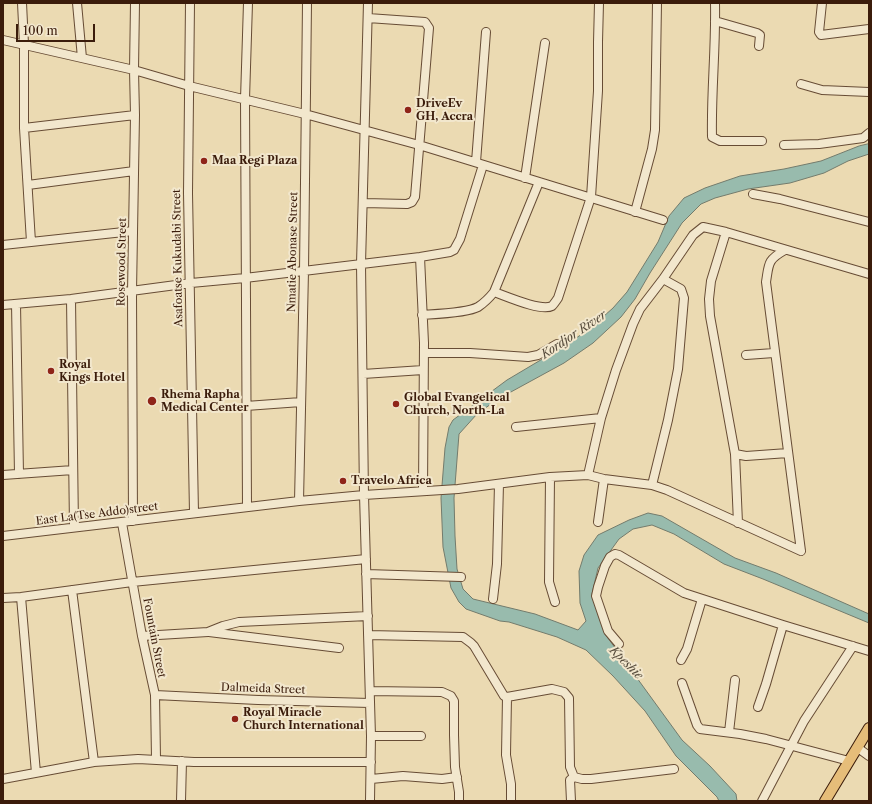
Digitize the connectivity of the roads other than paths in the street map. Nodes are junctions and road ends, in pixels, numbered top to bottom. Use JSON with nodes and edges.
{"nodes":[{"id":1,"x":22,"y":3,"type":"edge"},
{"id":2,"x":77,"y":3,"type":"edge"},
{"id":3,"x":136,"y":3,"type":"edge"},
{"id":4,"x":190,"y":3,"type":"edge"},
{"id":5,"x":248,"y":3,"type":"edge"},
{"id":6,"x":307,"y":3,"type":"edge"},
{"id":7,"x":368,"y":3,"type":"edge"},
{"id":8,"x":599,"y":3,"type":"edge"},
{"id":9,"x":657,"y":3,"type":"edge"},
{"id":10,"x":715,"y":3,"type":"edge"},
{"id":11,"x":822,"y":3,"type":"edge"},
{"id":12,"x":368,"y":18,"type":"junction"},
{"id":13,"x":715,"y":21,"type":"junction"},
{"id":14,"x":869,"y":29,"type":"edge"},
{"id":15,"x":486,"y":32,"type":"dead end"},
{"id":16,"x":3,"y":40,"type":"edge"},
{"id":17,"x":545,"y":43,"type":"dead end"},
{"id":18,"x":24,"y":44,"type":"junction"},
{"id":19,"x":759,"y":46,"type":"dead end"},
{"id":20,"x":82,"y":58,"type":"junction"},
{"id":21,"x":134,"y":70,"type":"junction"},
{"id":22,"x":801,"y":84,"type":"dead end"},
{"id":23,"x":189,"y":86,"type":"junction"},
{"id":24,"x":869,"y":92,"type":"edge"},
{"id":25,"x":245,"y":99,"type":"junction"},
{"id":26,"x":305,"y":114,"type":"junction"},
{"id":27,"x":135,"y":115,"type":"junction"},
{"id":28,"x":24,"y":128,"type":"junction"},
{"id":29,"x":364,"y":130,"type":"junction"},
{"id":30,"x":869,"y":133,"type":"edge"},
{"id":31,"x":762,"y":142,"type":"dead end"},
{"id":32,"x":419,"y":145,"type":"junction"},
{"id":33,"x":784,"y":146,"type":"dead end"},
{"id":34,"x":479,"y":163,"type":"junction"},
{"id":35,"x":134,"y":170,"type":"junction"},
{"id":36,"x":525,"y":178,"type":"junction"},
{"id":37,"x":539,"y":182,"type":"junction"},
{"id":38,"x":28,"y":185,"type":"junction"},
{"id":39,"x":753,"y":194,"type":"dead end"},
{"id":40,"x":591,"y":197,"type":"junction"},
{"id":41,"x":364,"y":203,"type":"junction"},
{"id":42,"x":635,"y":212,"type":"junction"},
{"id":43,"x":663,"y":220,"type":"dead end"},
{"id":44,"x":869,"y":222,"type":"edge"},
{"id":45,"x":133,"y":231,"type":"junction"},
{"id":46,"x":726,"y":232,"type":"junction"},
{"id":47,"x":31,"y":242,"type":"junction"},
{"id":48,"x":3,"y":244,"type":"edge"},
{"id":49,"x":785,"y":250,"type":"junction"},
{"id":50,"x":420,"y":257,"type":"junction"},
{"id":51,"x":361,"y":264,"type":"junction"},
{"id":52,"x":304,"y":271,"type":"junction"},
{"id":53,"x":869,"y":274,"type":"edge"},
{"id":54,"x":245,"y":278,"type":"junction"},
{"id":55,"x":663,"y":279,"type":"junction"},
{"id":56,"x":191,"y":283,"type":"junction"},
{"id":57,"x":132,"y":292,"type":"junction"},
{"id":58,"x":494,"y":292,"type":"junction"},
{"id":59,"x":71,"y":299,"type":"junction"},
{"id":60,"x":16,"y":304,"type":"junction"},
{"id":61,"x":3,"y":305,"type":"edge"},
{"id":62,"x":422,"y":315,"type":"junction"},
{"id":63,"x":557,"y":344,"type":"dead end"},
{"id":64,"x":424,"y":353,"type":"junction"},
{"id":65,"x":774,"y":353,"type":"junction"},
{"id":66,"x":746,"y":355,"type":"dead end"},
{"id":67,"x":423,"y":370,"type":"junction"},
{"id":68,"x":363,"y":374,"type":"junction"},
{"id":69,"x":301,"y":402,"type":"junction"},
{"id":70,"x":246,"y":406,"type":"junction"},
{"id":71,"x":601,"y":418,"type":"junction"},
{"id":72,"x":516,"y":427,"type":"dead end"},
{"id":73,"x":788,"y":453,"type":"junction"},
{"id":74,"x":735,"y":454,"type":"junction"},
{"id":75,"x":73,"y":470,"type":"junction"},
{"id":76,"x":19,"y":474,"type":"junction"},
{"id":77,"x":3,"y":475,"type":"edge"},
{"id":78,"x":588,"y":475,"type":"junction"},
{"id":79,"x":550,"y":477,"type":"junction"},
{"id":80,"x":604,"y":479,"type":"junction"},
{"id":81,"x":499,"y":484,"type":"junction"},
{"id":82,"x":652,"y":485,"type":"junction"},
{"id":83,"x":423,"y":491,"type":"junction"},
{"id":84,"x":364,"y":494,"type":"junction"},
{"id":85,"x":299,"y":501,"type":"junction"},
{"id":86,"x":247,"y":507,"type":"junction"},
{"id":87,"x":194,"y":513,"type":"junction"},
{"id":88,"x":133,"y":521,"type":"junction"},
{"id":89,"x":598,"y":522,"type":"dead end"},
{"id":90,"x":122,"y":523,"type":"junction"},
{"id":91,"x":738,"y":523,"type":"junction"},
{"id":92,"x":74,"y":527,"type":"junction"},
{"id":93,"x":3,"y":536,"type":"edge"},
{"id":94,"x":366,"y":559,"type":"junction"},
{"id":95,"x":366,"y":574,"type":"junction"},
{"id":96,"x":461,"y":577,"type":"dead end"},
{"id":97,"x":132,"y":582,"type":"junction"},
{"id":98,"x":72,"y":590,"type":"junction"},
{"id":99,"x":20,"y":597,"type":"junction"},
{"id":100,"x":3,"y":598,"type":"edge"},
{"id":101,"x":493,"y":599,"type":"dead end"},
{"id":102,"x":702,"y":599,"type":"junction"},
{"id":103,"x":555,"y":602,"type":"dead end"},
{"id":104,"x":368,"y":616,"type":"junction"},
{"id":105,"x":783,"y":625,"type":"junction"},
{"id":106,"x":208,"y":632,"type":"junction"},
{"id":107,"x":368,"y":635,"type":"junction"},
{"id":108,"x":142,"y":636,"type":"junction"},
{"id":109,"x":619,"y":644,"type":"dead end"},
{"id":110,"x":853,"y":646,"type":"junction"},
{"id":111,"x":339,"y":648,"type":"dead end"},
{"id":112,"x":869,"y":651,"type":"edge"},
{"id":113,"x":681,"y":660,"type":"dead end"},
{"id":114,"x":736,"y":680,"type":"dead end"},
{"id":115,"x":682,"y":683,"type":"dead end"},
{"id":116,"x":370,"y":691,"type":"junction"},
{"id":117,"x":155,"y":695,"type":"junction"},
{"id":118,"x":507,"y":697,"type":"junction"},
{"id":119,"x":370,"y":703,"type":"junction"},
{"id":120,"x":758,"y":707,"type":"dead end"},
{"id":121,"x":869,"y":728,"type":"edge"},
{"id":122,"x":730,"y":732,"type":"junction"},
{"id":123,"x":371,"y":736,"type":"junction"},
{"id":124,"x":421,"y":736,"type":"dead end"},
{"id":125,"x":790,"y":745,"type":"junction"},
{"id":126,"x":858,"y":748,"type":"junction"},
{"id":127,"x":869,"y":756,"type":"edge"},
{"id":128,"x":156,"y":759,"type":"junction"},
{"id":129,"x":182,"y":761,"type":"junction"},
{"id":130,"x":849,"y":761,"type":"junction"},
{"id":131,"x":94,"y":762,"type":"junction"},
{"id":132,"x":371,"y":762,"type":"junction"},
{"id":133,"x":674,"y":769,"type":"dead end"},
{"id":134,"x":36,"y":773,"type":"junction"},
{"id":135,"x":457,"y":777,"type":"junction"},
{"id":136,"x":574,"y":777,"type":"junction"},
{"id":137,"x":3,"y":779,"type":"edge"},
{"id":138,"x":371,"y":779,"type":"junction"},
{"id":139,"x":181,"y":801,"type":"edge"},
{"id":140,"x":370,"y":801,"type":"edge"},
{"id":141,"x":459,"y":801,"type":"edge"},
{"id":142,"x":511,"y":801,"type":"edge"},
{"id":143,"x":571,"y":801,"type":"edge"},
{"id":144,"x":762,"y":801,"type":"edge"},
{"id":145,"x":825,"y":801,"type":"edge"}],
"edges":[{"from":1,"to":18,"type":"street"},
{"from":2,"to":20,"type":"street"},
{"from":3,"to":21,"type":"street","name":"Rosewood Street"},
{"from":4,"to":23,"type":"street","name":"Asafoatse Kukudabi Street"},
{"from":5,"to":25,"type":"street"},
{"from":6,"to":26,"type":"street","name":"Nmatie Abonase Street"},
{"from":7,"to":12,"type":"street"},
{"from":8,"to":40,"type":"street"},
{"from":9,"to":42,"type":"street"},
{"from":10,"to":13,"type":"street"},
{"from":11,"to":14,"type":"street"},
{"from":12,"to":29,"type":"street"},
{"from":12,"to":32,"type":"street"},
{"from":13,"to":19,"type":"street"},
{"from":13,"to":31,"type":"street"},
{"from":15,"to":34,"type":"street"},
{"from":16,"to":18,"type":"street"},
{"from":17,"to":36,"type":"street"},
{"from":18,"to":20,"type":"street"},
{"from":18,"to":28,"type":"street"},
{"from":20,"to":21,"type":"street"},
{"from":21,"to":23,"type":"street"},
{"from":21,"to":27,"type":"street","name":"Rosewood Street"},
{"from":22,"to":24,"type":"street"},
{"from":23,"to":25,"type":"street"},
{"from":23,"to":56,"type":"street","name":"Asafoatse Kukudabi Street"},
{"from":25,"to":26,"type":"street"},
{"from":25,"to":54,"type":"street"},
{"from":26,"to":29,"type":"street"},
{"from":26,"to":52,"type":"street","name":"Nmatie Abonase Street"},
{"from":27,"to":28,"type":"street"},
{"from":27,"to":35,"type":"street","name":"Rosewood Street"},
{"from":28,"to":38,"type":"street"},
{"from":29,"to":32,"type":"street"},
{"from":29,"to":41,"type":"street"},
{"from":30,"to":33,"type":"street"},
{"from":32,"to":34,"type":"street"},
{"from":32,"to":41,"type":"street"},
{"from":34,"to":36,"type":"street"},
{"from":34,"to":50,"type":"street"},
{"from":35,"to":38,"type":"street"},
{"from":35,"to":45,"type":"street","name":"Rosewood Street"},
{"from":36,"to":37,"type":"street"},
{"from":37,"to":40,"type":"street"},
{"from":37,"to":58,"type":"street"},
{"from":38,"to":47,"type":"street"},
{"from":39,"to":44,"type":"street"},
{"from":40,"to":42,"type":"street"},
{"from":40,"to":58,"type":"street"},
{"from":41,"to":51,"type":"street"},
{"from":42,"to":43,"type":"street"},
{"from":45,"to":47,"type":"street"},
{"from":45,"to":57,"type":"street","name":"Rosewood Street"},
{"from":46,"to":49,"type":"street"},
{"from":46,"to":55,"type":"street"},
{"from":46,"to":74,"type":"street"},
{"from":47,"to":48,"type":"street"},
{"from":49,"to":53,"type":"street"},
{"from":49,"to":65,"type":"street"},
{"from":50,"to":51,"type":"street"},
{"from":50,"to":62,"type":"street"},
{"from":51,"to":52,"type":"street"},
{"from":51,"to":68,"type":"street"},
{"from":52,"to":54,"type":"street"},
{"from":52,"to":69,"type":"street","name":"Nmatie Abonase Street"},
{"from":54,"to":56,"type":"street"},
{"from":54,"to":70,"type":"street"},
{"from":55,"to":71,"type":"street"},
{"from":55,"to":82,"type":"street"},
{"from":56,"to":57,"type":"street"},
{"from":56,"to":87,"type":"street","name":"Asafoatse Kukudabi Street"},
{"from":57,"to":59,"type":"street"},
{"from":57,"to":88,"type":"street","name":"Rosewood Street"},
{"from":58,"to":62,"type":"street"},
{"from":59,"to":60,"type":"street"},
{"from":59,"to":75,"type":"street"},
{"from":60,"to":61,"type":"street"},
{"from":60,"to":76,"type":"street"},
{"from":62,"to":64,"type":"street"},
{"from":63,"to":64,"type":"street"},
{"from":64,"to":67,"type":"street"},
{"from":65,"to":66,"type":"street"},
{"from":65,"to":73,"type":"street"},
{"from":67,"to":68,"type":"street"},
{"from":67,"to":83,"type":"street"},
{"from":68,"to":84,"type":"street"},
{"from":69,"to":70,"type":"street"},
{"from":69,"to":85,"type":"street","name":"Nmatie Abonase Street"},
{"from":70,"to":86,"type":"street"},
{"from":71,"to":72,"type":"street"},
{"from":71,"to":78,"type":"street"},
{"from":73,"to":74,"type":"street"},
{"from":73,"to":91,"type":"street","name":"East La(Tse Addo)street"},
{"from":74,"to":91,"type":"street"},
{"from":75,"to":76,"type":"street"},
{"from":75,"to":92,"type":"street"},
{"from":76,"to":77,"type":"street"},
{"from":78,"to":79,"type":"street","name":"East La(Tse Addo)street"},
{"from":78,"to":80,"type":"street","name":"East La(Tse Addo)street"},
{"from":79,"to":81,"type":"street","name":"East La(Tse Addo)street"},
{"from":79,"to":103,"type":"street"},
{"from":80,"to":82,"type":"street","name":"East La(Tse Addo)street"},
{"from":80,"to":89,"type":"street"},
{"from":81,"to":83,"type":"street","name":"East La(Tse Addo)street"},
{"from":81,"to":101,"type":"street"},
{"from":82,"to":91,"type":"street","name":"East La(Tse Addo)street"},
{"from":83,"to":84,"type":"street","name":"East La(Tse Addo)street"},
{"from":84,"to":85,"type":"street","name":"East La(Tse Addo)street"},
{"from":84,"to":94,"type":"street"},
{"from":85,"to":86,"type":"street","name":"East La(Tse Addo)street"},
{"from":86,"to":87,"type":"street","name":"East La(Tse Addo)street"},
{"from":87,"to":88,"type":"street","name":"East La(Tse Addo)street"},
{"from":88,"to":90,"type":"street","name":"East La(Tse Addo)street"},
{"from":90,"to":92,"type":"street","name":"East La(Tse Addo)street"},
{"from":90,"to":97,"type":"street","name":"Fountain Street"},
{"from":92,"to":93,"type":"street","name":"East La(Tse Addo)street"},
{"from":94,"to":95,"type":"street"},
{"from":94,"to":97,"type":"street"},
{"from":95,"to":96,"type":"street"},
{"from":95,"to":104,"type":"street"},
{"from":97,"to":98,"type":"street"},
{"from":97,"to":108,"type":"street","name":"Fountain Street"},
{"from":98,"to":99,"type":"street"},
{"from":98,"to":131,"type":"street"},
{"from":99,"to":100,"type":"street"},
{"from":99,"to":134,"type":"street"},
{"from":102,"to":105,"type":"street"},
{"from":102,"to":109,"type":"street"},
{"from":102,"to":113,"type":"street"},
{"from":104,"to":106,"type":"street"},
{"from":104,"to":107,"type":"street"},
{"from":105,"to":110,"type":"street"},
{"from":105,"to":120,"type":"street"},
{"from":106,"to":108,"type":"street"},
{"from":106,"to":111,"type":"street"},
{"from":107,"to":116,"type":"street"},
{"from":107,"to":118,"type":"street"},
{"from":108,"to":117,"type":"street","name":"Fountain Street"},
{"from":110,"to":112,"type":"street"},
{"from":110,"to":125,"type":"street"},
{"from":114,"to":122,"type":"street"},
{"from":115,"to":122,"type":"street"},
{"from":116,"to":119,"type":"street"},
{"from":116,"to":135,"type":"street"},
{"from":117,"to":119,"type":"street","name":"Dalmeida Street"},
{"from":117,"to":128,"type":"street","name":"Fountain Street"},
{"from":118,"to":136,"type":"street"},
{"from":118,"to":142,"type":"street"},
{"from":119,"to":123,"type":"street"},
{"from":121,"to":126,"type":"main road"},
{"from":122,"to":125,"type":"street"},
{"from":123,"to":124,"type":"street"},
{"from":123,"to":132,"type":"street"},
{"from":125,"to":130,"type":"street"},
{"from":125,"to":144,"type":"street"},
{"from":126,"to":127,"type":"street"},
{"from":126,"to":130,"type":"main road"},
{"from":128,"to":129,"type":"street"},
{"from":128,"to":131,"type":"street"},
{"from":129,"to":132,"type":"street"},
{"from":129,"to":139,"type":"street"},
{"from":130,"to":145,"type":"main road"},
{"from":131,"to":134,"type":"street"},
{"from":132,"to":138,"type":"street"},
{"from":133,"to":136,"type":"street"},
{"from":134,"to":137,"type":"street"},
{"from":135,"to":138,"type":"street"},
{"from":135,"to":141,"type":"street"},
{"from":136,"to":143,"type":"street"},
{"from":138,"to":140,"type":"street"}]}
